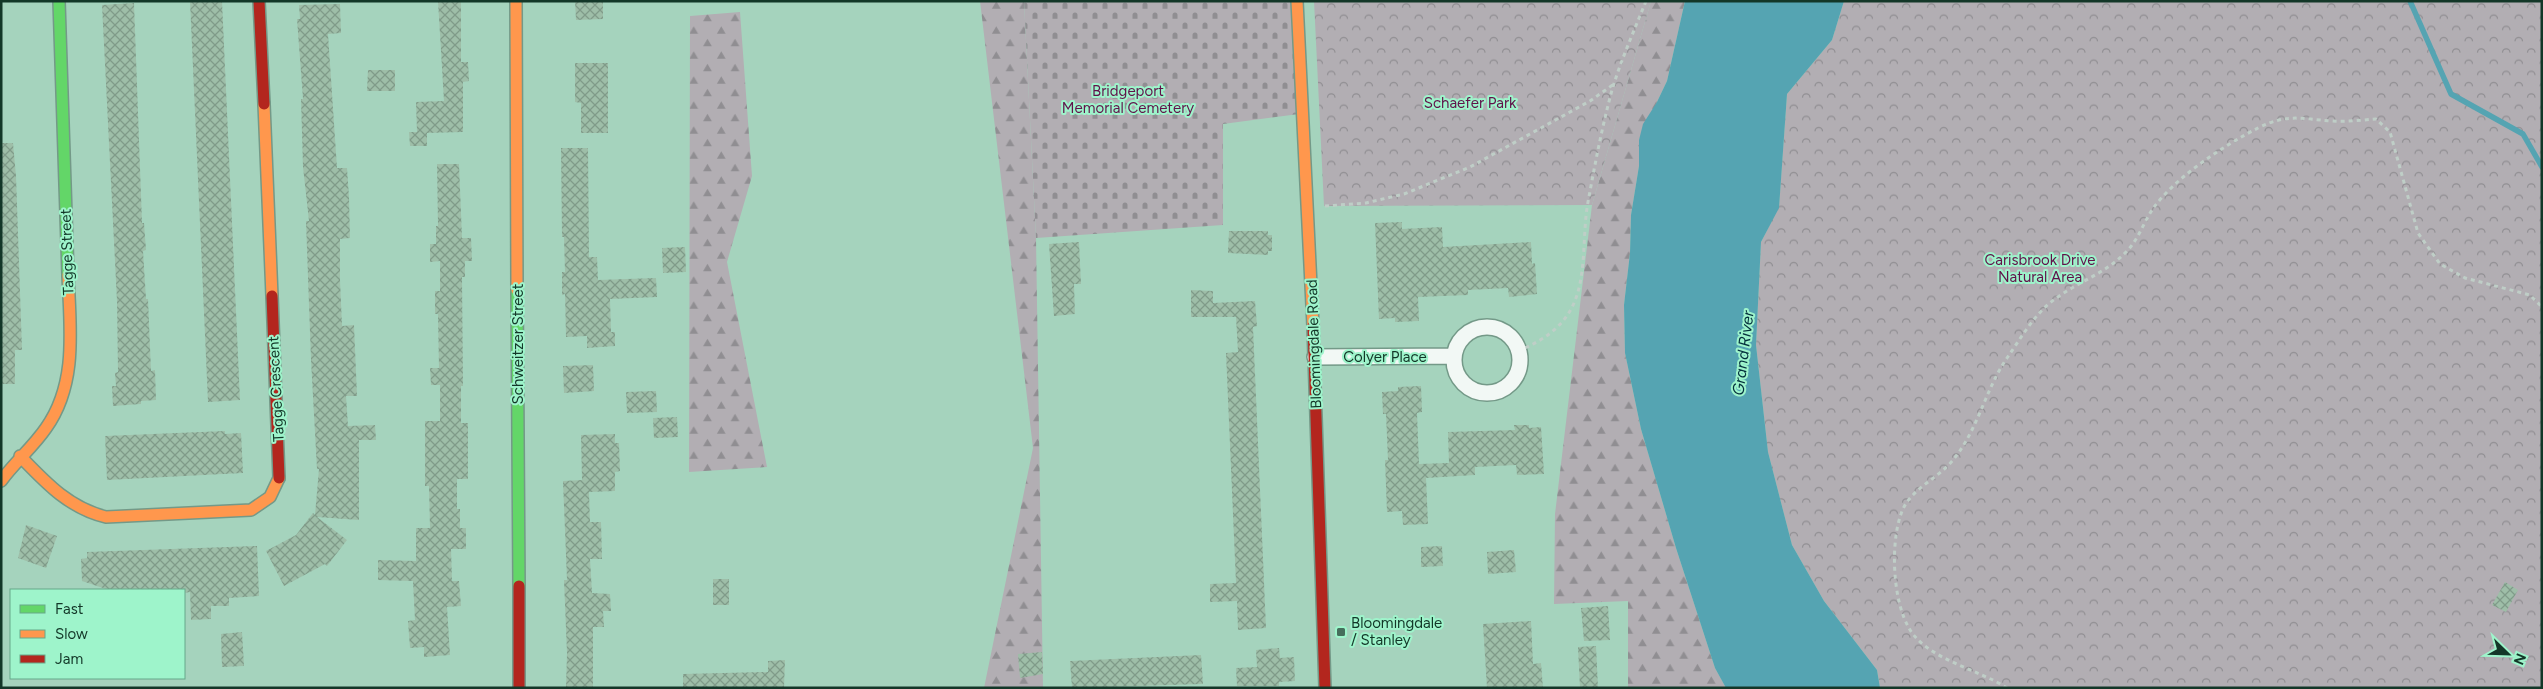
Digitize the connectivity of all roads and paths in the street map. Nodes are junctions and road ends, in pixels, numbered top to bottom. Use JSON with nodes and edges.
{"nodes":[{"id":1,"x":59,"y":1,"type":"edge"},
{"id":2,"x":259,"y":1,"type":"edge"},
{"id":3,"x":516,"y":1,"type":"edge"},
{"id":4,"x":1297,"y":1,"type":"edge"},
{"id":5,"x":1646,"y":1,"type":"edge"},
{"id":6,"x":1614,"y":84,"type":"junction"},
{"id":7,"x":1325,"y":206,"type":"dead end"},
{"id":8,"x":2542,"y":307,"type":"edge"},
{"id":9,"x":1518,"y":352,"type":"junction"},
{"id":10,"x":1454,"y":356,"type":"junction"},
{"id":11,"x":1315,"y":357,"type":"junction"},
{"id":12,"x":20,"y":456,"type":"junction"},
{"id":13,"x":1,"y":481,"type":"edge"},
{"id":14,"x":519,"y":688,"type":"edge"},
{"id":15,"x":1326,"y":688,"type":"edge"},
{"id":16,"x":2007,"y":688,"type":"edge"}],
"edges":[{"from":1,"to":12,"type":"street","name":"Tagge Street"},
{"from":2,"to":12,"type":"street","name":"Tagge Crescent"},
{"from":3,"to":14,"type":"street","name":"Schweitzer Street"},
{"from":4,"to":11,"type":"street","name":"Bloomingdale Road"},
{"from":5,"to":6,"type":"path"},
{"from":6,"to":7,"type":"path"},
{"from":6,"to":9,"type":"path"},
{"from":8,"to":16,"type":"path"},
{"from":9,"to":10,"type":"street"},
{"from":9,"to":10,"type":"street"},
{"from":10,"to":11,"type":"street","name":"Colyer Place"},
{"from":11,"to":15,"type":"street","name":"Bloomingdale Road"},
{"from":12,"to":13,"type":"street","name":"Tagge Street"}]}
